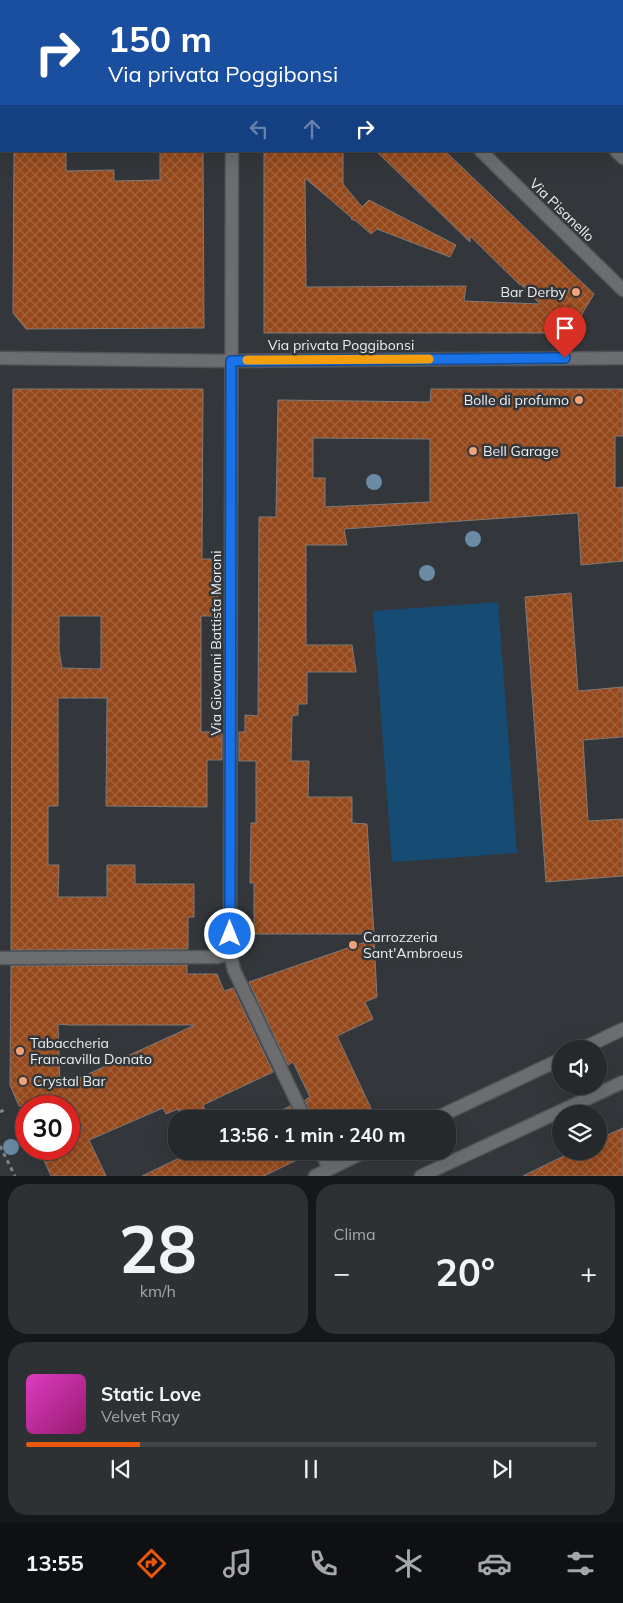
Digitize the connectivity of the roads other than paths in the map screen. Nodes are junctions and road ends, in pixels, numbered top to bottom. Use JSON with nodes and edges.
{"nodes":[{"id":1,"x":232,"y":152,"type":"edge"},
{"id":2,"x":482,"y":152,"type":"edge"},
{"id":3,"x":623,"y":290,"type":"edge"},
{"id":4,"x":0,"y":358,"type":"edge"},
{"id":5,"x":623,"y":358,"type":"edge"},
{"id":6,"x":231,"y":361,"type":"junction"},
{"id":7,"x":230,"y":953,"type":"junction"},
{"id":8,"x":0,"y":958,"type":"edge"},
{"id":9,"x":623,"y":1029,"type":"edge"},
{"id":10,"x":600,"y":1040,"type":"edge"},
{"id":11,"x":552,"y":1063,"type":"edge"},
{"id":12,"x":623,"y":1082,"type":"edge"},
{"id":13,"x":301,"y":1110,"type":"edge"},
{"id":14,"x":453,"y":1110,"type":"edge"},
{"id":15,"x":325,"y":1160,"type":"edge"},
{"id":16,"x":348,"y":1160,"type":"edge"},
{"id":17,"x":329,"y":1169,"type":"junction"},
{"id":18,"x":315,"y":1176,"type":"edge"},
{"id":19,"x":421,"y":1176,"type":"edge"}],
"edges":[{"from":1,"to":6,"type":"street","name":"Via Giovanni Battista Moroni"},
{"from":2,"to":3,"type":"street","name":"Via Pisanello"},
{"from":4,"to":6,"type":"street","name":"Via privata Poggibonsi"},
{"from":5,"to":6,"type":"street","name":"Via privata Poggibonsi"},
{"from":6,"to":7,"type":"street","name":"Via Giovanni Battista Moroni"},
{"from":7,"to":8,"type":"street"},
{"from":7,"to":13,"type":"street","name":"Via Giovanni Battista Moroni"},
{"from":9,"to":10,"type":"street"},
{"from":11,"to":14,"type":"street"},
{"from":12,"to":19,"type":"street"},
{"from":15,"to":17,"type":"street"},
{"from":16,"to":17,"type":"street"},
{"from":17,"to":18,"type":"street"}]}
